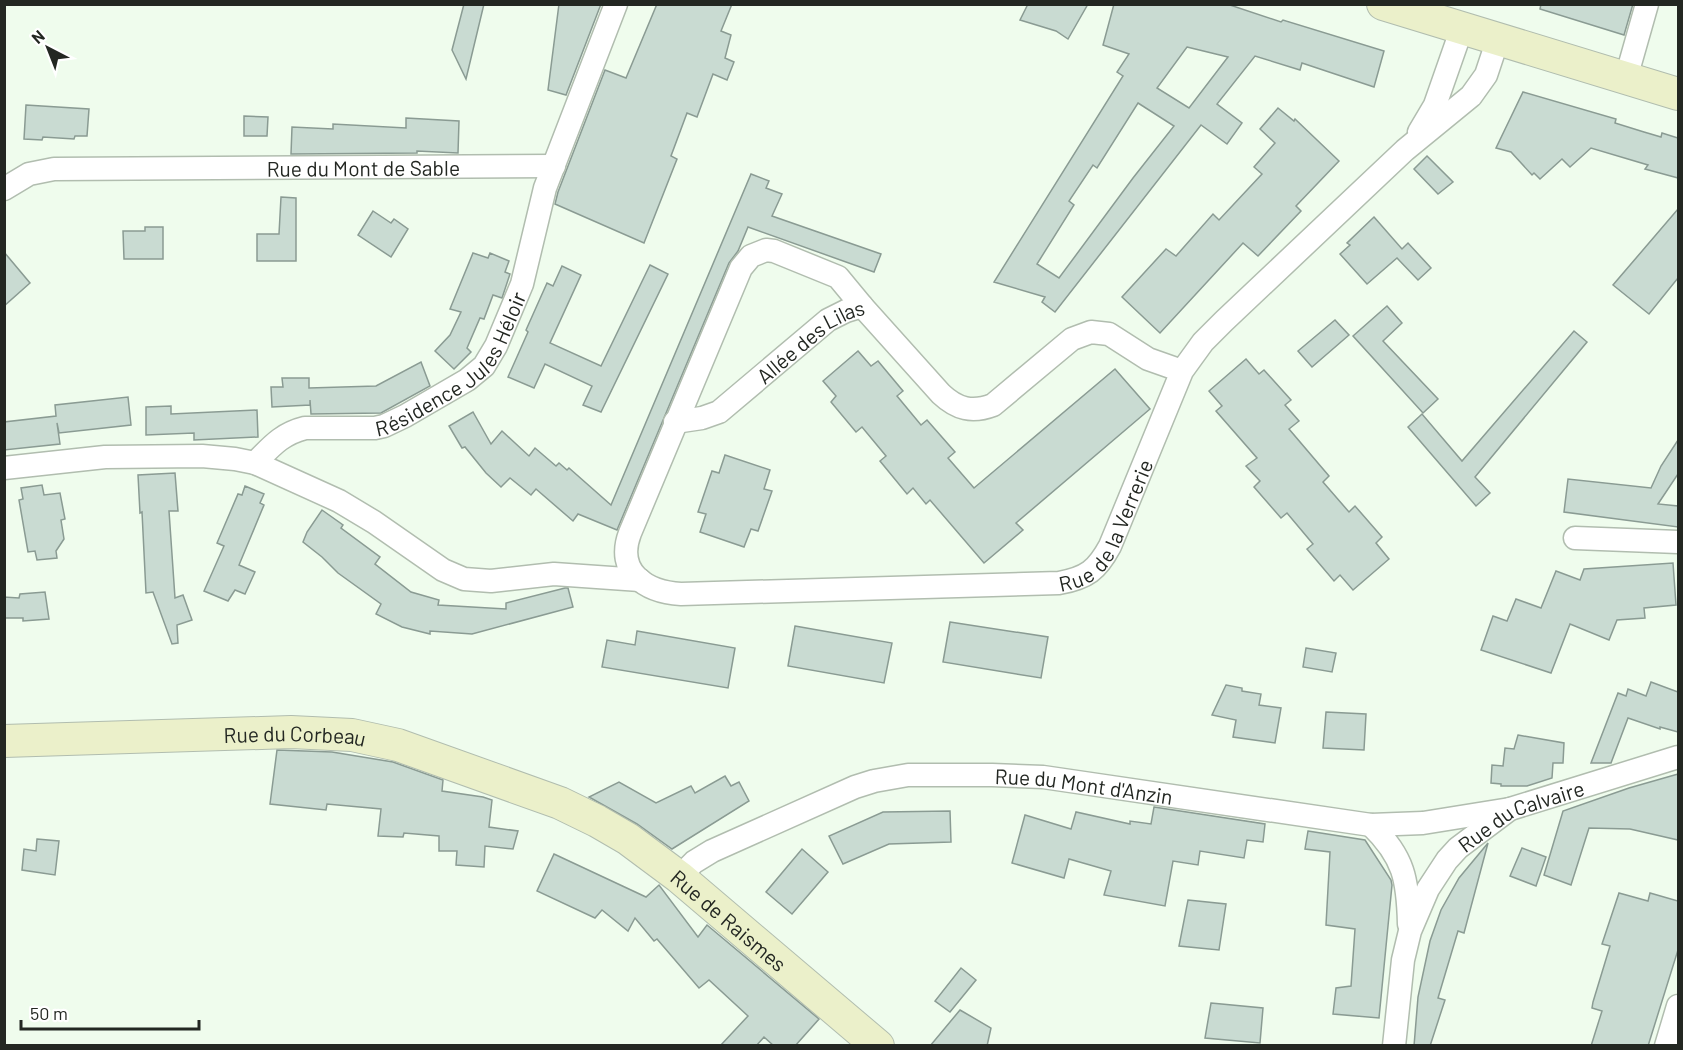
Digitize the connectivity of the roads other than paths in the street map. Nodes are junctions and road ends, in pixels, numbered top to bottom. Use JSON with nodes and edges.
{"nodes":[{"id":1,"x":616,"y":4,"type":"edge"},
{"id":2,"x":1383,"y":4,"type":"edge"},
{"id":3,"x":1647,"y":4,"type":"edge"},
{"id":4,"x":1462,"y":28,"type":"junction"},
{"id":5,"x":1498,"y":39,"type":"junction"},
{"id":6,"x":1626,"y":78,"type":"junction"},
{"id":7,"x":1678,"y":94,"type":"edge"},
{"id":8,"x":1405,"y":150,"type":"junction"},
{"id":9,"x":554,"y":166,"type":"junction"},
{"id":10,"x":4,"y":189,"type":"edge"},
{"id":11,"x":862,"y":306,"type":"junction"},
{"id":12,"x":1182,"y":371,"type":"junction"},
{"id":13,"x":675,"y":422,"type":"junction"},
{"id":14,"x":255,"y":463,"type":"junction"},
{"id":15,"x":4,"y":468,"type":"edge"},
{"id":16,"x":1575,"y":538,"type":"dead end"},
{"id":17,"x":1678,"y":542,"type":"edge"},
{"id":18,"x":645,"y":584,"type":"junction"},
{"id":19,"x":4,"y":741,"type":"edge"},
{"id":20,"x":1678,"y":757,"type":"edge"},
{"id":21,"x":572,"y":808,"type":"joint"},
{"id":22,"x":1510,"y":809,"type":"junction"},
{"id":23,"x":1371,"y":825,"type":"junction"},
{"id":24,"x":678,"y":877,"type":"junction"},
{"id":25,"x":1410,"y":932,"type":"junction"},
{"id":26,"x":1678,"y":1006,"type":"edge"},
{"id":27,"x":878,"y":1046,"type":"edge"},
{"id":28,"x":1394,"y":1046,"type":"edge"},
{"id":29,"x":1666,"y":1046,"type":"edge"}],
"edges":[{"from":1,"to":9,"type":"street"},
{"from":2,"to":4,"type":"street"},
{"from":3,"to":6,"type":"street"},
{"from":4,"to":5,"type":"street"},
{"from":4,"to":8,"type":"street","name":"Rue de la Verrerie"},
{"from":5,"to":6,"type":"street"},
{"from":5,"to":8,"type":"street","name":"Rue de la Verrerie"},
{"from":6,"to":7,"type":"street"},
{"from":8,"to":12,"type":"street","name":"Rue de la Verrerie"},
{"from":9,"to":10,"type":"street","name":"Rue du Mont de Sable"},
{"from":9,"to":14,"type":"street","name":"Résidence Jules Héloir"},
{"from":11,"to":12,"type":"street"},
{"from":11,"to":13,"type":"street","name":"Allée des Lilas"},
{"from":11,"to":13,"type":"street","name":"Allée des Lilas"},
{"from":12,"to":18,"type":"street","name":"Rue de la Verrerie"},
{"from":13,"to":18,"type":"street","name":"Allée des Lilas"},
{"from":14,"to":15,"type":"street"},
{"from":14,"to":18,"type":"street"},
{"from":16,"to":17,"type":"street"},
{"from":19,"to":21,"type":"street","name":"Rue du Corbeau"},
{"from":20,"to":22,"type":"street","name":"Rue du Calvaire"},
{"from":21,"to":24,"type":"street","name":"Rue de Raismes"},
{"from":22,"to":23,"type":"street","name":"Rue du Mont d'Anzin"},
{"from":22,"to":25,"type":"street","name":"Rue du Calvaire"},
{"from":23,"to":24,"type":"street","name":"Rue du Mont d'Anzin"},
{"from":23,"to":25,"type":"street","name":"Rue du Calvaire"},
{"from":24,"to":27,"type":"street","name":"Rue de Raismes"},
{"from":25,"to":28,"type":"street","name":"Rue du Calvaire"},
{"from":26,"to":29,"type":"street"}]}
